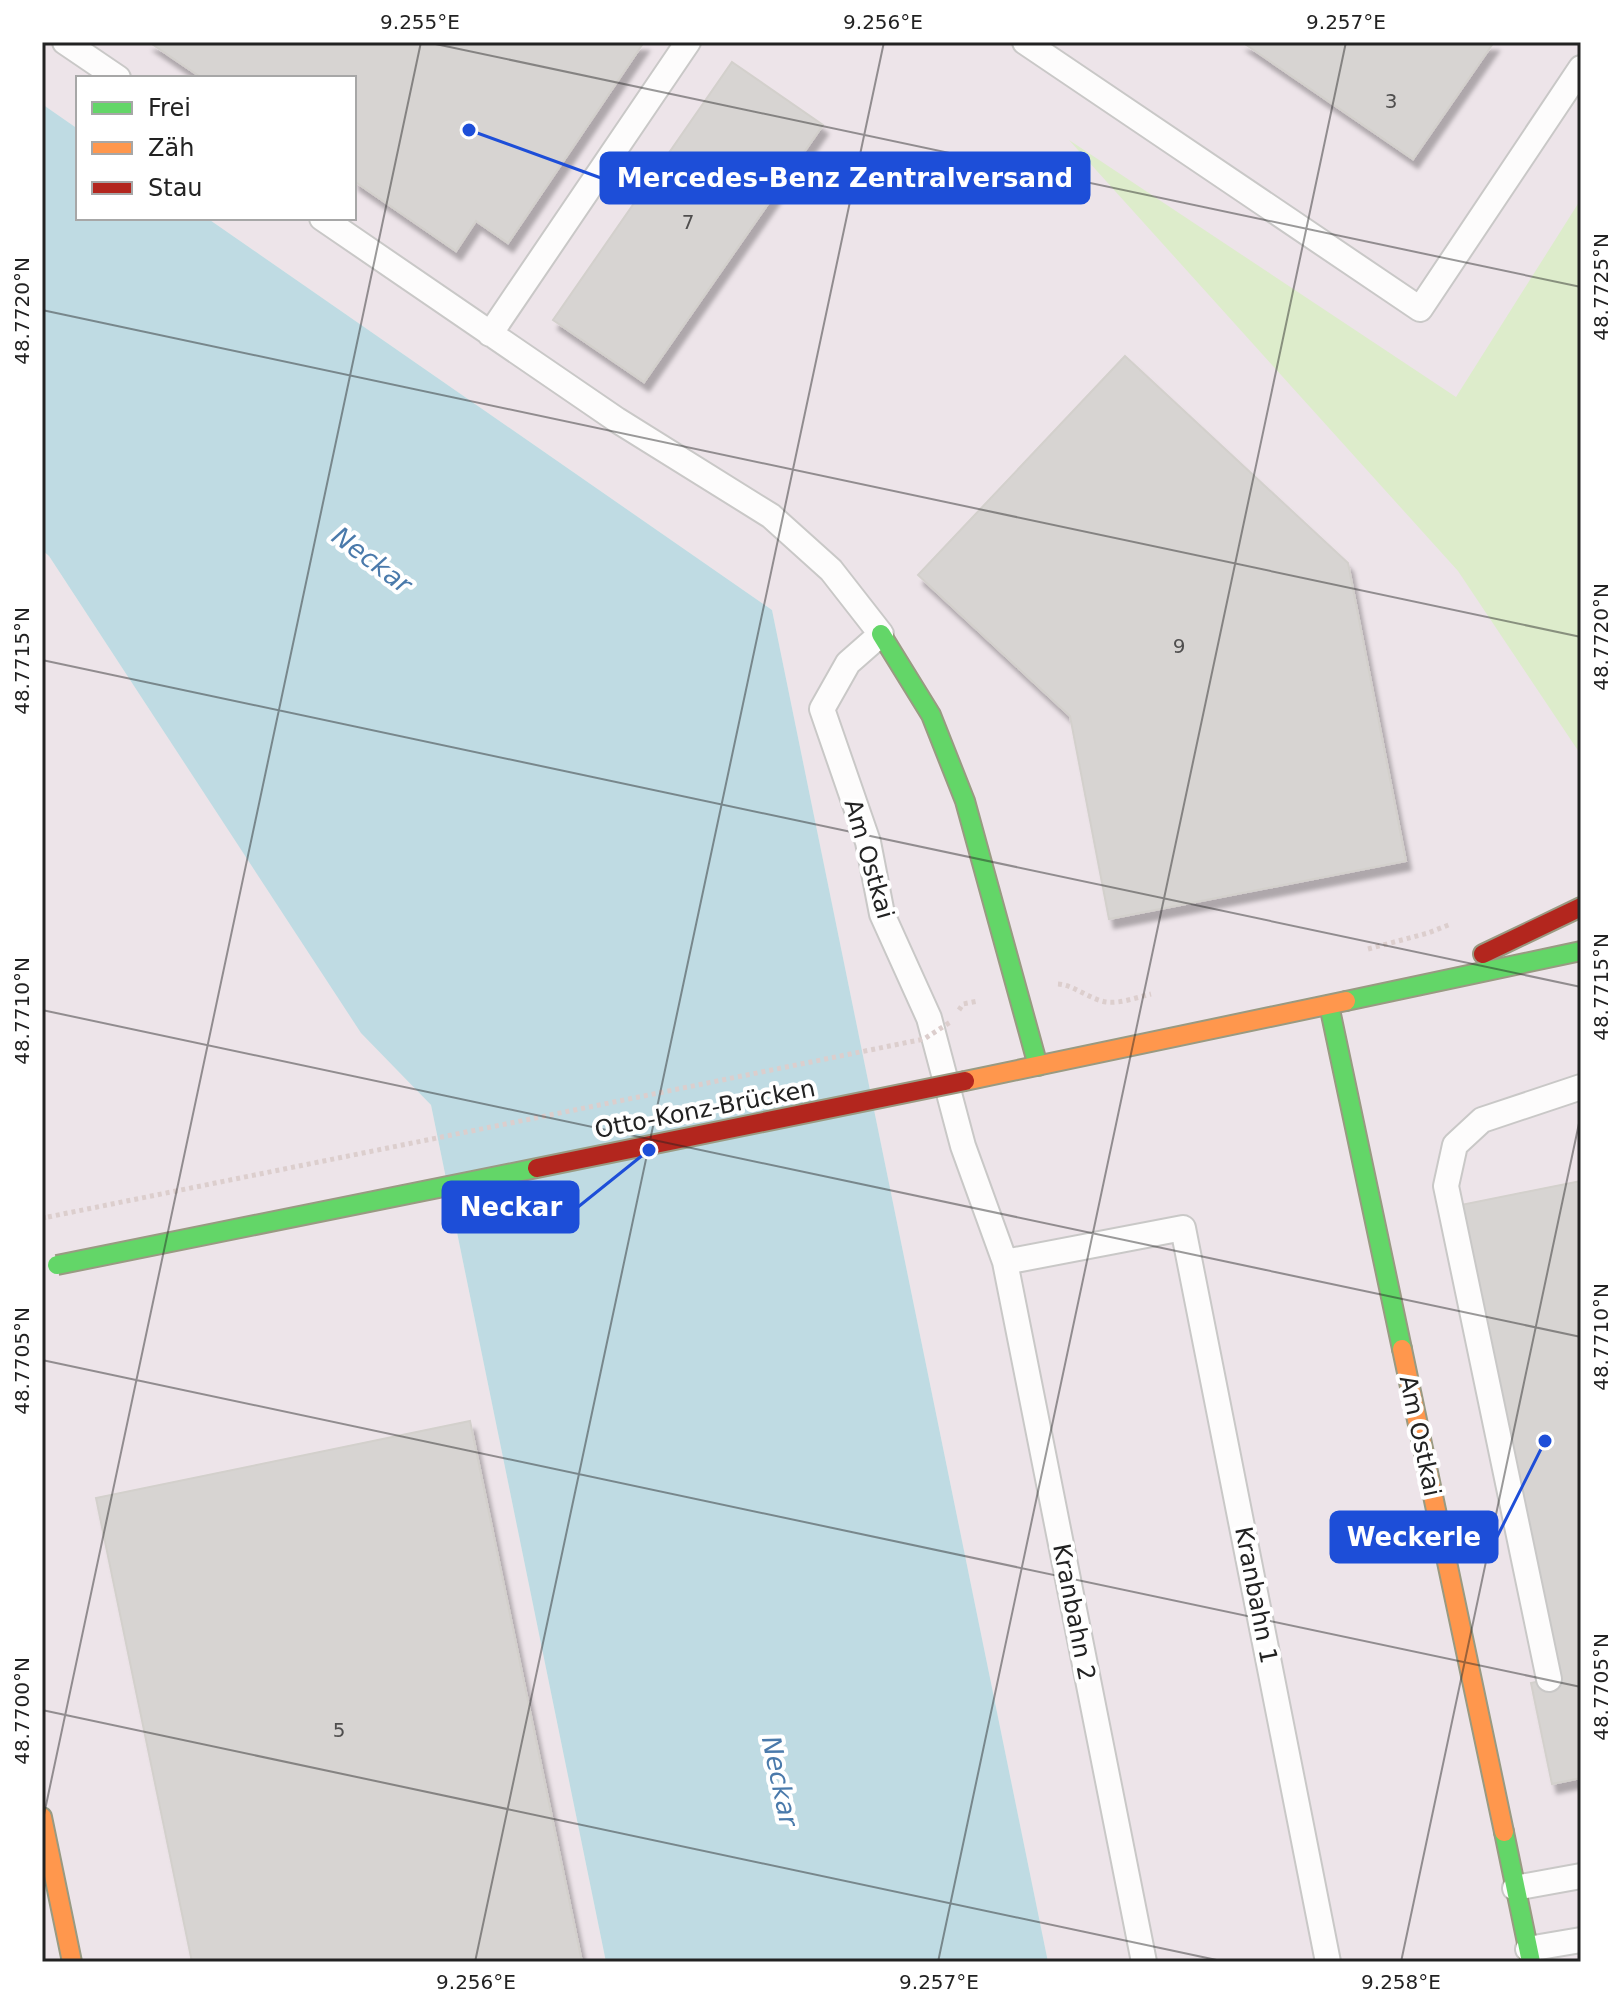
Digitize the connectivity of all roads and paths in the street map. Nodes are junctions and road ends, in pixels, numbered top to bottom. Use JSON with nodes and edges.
{"nodes":[{"id":1,"x":65,"y":42,"type":"edge"},
{"id":2,"x":688,"y":42,"type":"edge"},
{"id":3,"x":1025,"y":42,"type":"edge"},
{"id":4,"x":1581,"y":68,"type":"edge"},
{"id":5,"x":115,"y":76,"type":"edge"},
{"id":6,"x":325,"y":220,"type":"edge"},
{"id":7,"x":490,"y":334,"type":"junction"},
{"id":8,"x":881,"y":634,"type":"junction"},
{"id":9,"x":1581,"y":907,"type":"edge"},
{"id":10,"x":1456,"y":922,"type":"dead end"},
{"id":11,"x":1581,"y":951,"type":"edge"},
{"id":12,"x":1355,"y":952,"type":"dead end"},
{"id":13,"x":1018,"y":992,"type":"junction"},
{"id":14,"x":1155,"y":993,"type":"dead end"},
{"id":15,"x":1377,"y":994,"type":"junction"},
{"id":16,"x":1329,"y":1005,"type":"junction"},
{"id":17,"x":1038,"y":1066,"type":"junction"},
{"id":18,"x":1581,"y":1087,"type":"edge"},
{"id":19,"x":45,"y":1218,"type":"edge"},
{"id":20,"x":1005,"y":1262,"type":"junction"},
{"id":21,"x":50,"y":1266,"type":"edge"},
{"id":22,"x":1549,"y":1679,"type":"dead end"},
{"id":23,"x":42,"y":1817,"type":"edge"},
{"id":24,"x":1577,"y":1875,"type":"edge"},
{"id":25,"x":1515,"y":1888,"type":"junction"},
{"id":26,"x":1581,"y":1940,"type":"edge"},
{"id":27,"x":1530,"y":1956,"type":"edge"},
{"id":28,"x":72,"y":1962,"type":"edge"},
{"id":29,"x":1144,"y":1962,"type":"edge"},
{"id":30,"x":1328,"y":1962,"type":"edge"}],
"edges":[{"from":1,"to":5,"type":"lane"},
{"from":2,"to":7,"type":"lane"},
{"from":3,"to":4,"type":"lane"},
{"from":6,"to":7,"type":"lane"},
{"from":7,"to":8,"type":"lane"},
{"from":8,"to":13,"type":"main road"},
{"from":8,"to":20,"type":"lane","name":"Am Ostkai"},
{"from":9,"to":15,"type":"main road","name":"Otto-Konz-Brücken"},
{"from":10,"to":12,"type":"path"},
{"from":11,"to":15,"type":"main road","name":"Otto-Konz-Brücken"},
{"from":13,"to":14,"type":"path"},
{"from":13,"to":17,"type":"main road"},
{"from":13,"to":19,"type":"path","bridge":true},
{"from":15,"to":16,"type":"main road","name":"Otto-Konz-Brücken"},
{"from":16,"to":17,"type":"main road","name":"Otto-Konz-Brücken"},
{"from":16,"to":25,"type":"main road","name":"Am Ostkai"},
{"from":17,"to":21,"type":"main road","name":"Otto-Konz-Brücken","bridge":true},
{"from":18,"to":22,"type":"lane"},
{"from":20,"to":29,"type":"lane","name":"Kranbahn 2"},
{"from":20,"to":30,"type":"lane","name":"Kranbahn 1"},
{"from":23,"to":28,"type":"main road"},
{"from":24,"to":25,"type":"lane"},
{"from":25,"to":27,"type":"main road","name":"Am Ostkai"},
{"from":26,"to":27,"type":"lane"}]}
